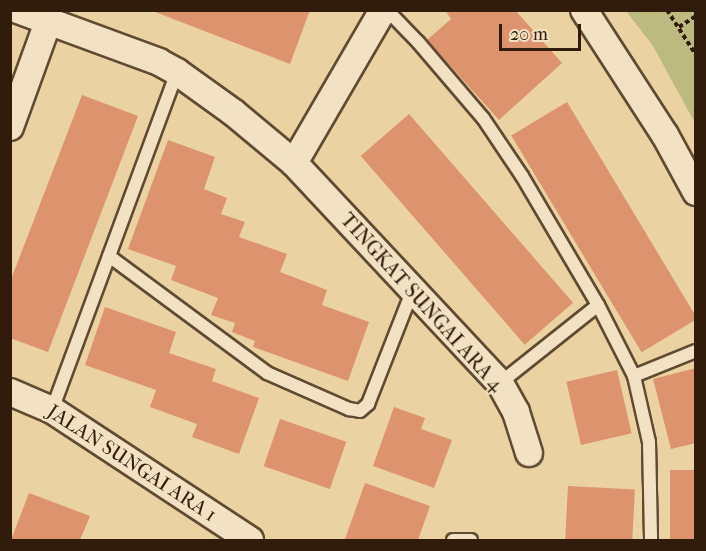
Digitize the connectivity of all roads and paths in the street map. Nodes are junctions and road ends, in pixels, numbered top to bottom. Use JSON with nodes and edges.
{"nodes":[{"id":1,"x":18,"y":10,"type":"edge"},
{"id":2,"x":385,"y":10,"type":"edge"},
{"id":3,"x":584,"y":10,"type":"edge"},
{"id":4,"x":667,"y":10,"type":"edge"},
{"id":5,"x":50,"y":16,"type":"edge"},
{"id":6,"x":696,"y":16,"type":"edge"},
{"id":7,"x":679,"y":27,"type":"junction"},
{"id":8,"x":696,"y":55,"type":"edge"},
{"id":9,"x":177,"y":72,"type":"junction"},
{"id":10,"x":10,"y":127,"type":"edge"},
{"id":11,"x":294,"y":163,"type":"junction"},
{"id":12,"x":696,"y":192,"type":"edge"},
{"id":13,"x":109,"y":256,"type":"junction"},
{"id":14,"x":413,"y":288,"type":"junction"},
{"id":15,"x":598,"y":305,"type":"junction"},
{"id":16,"x":696,"y":351,"type":"edge"},
{"id":17,"x":634,"y":376,"type":"junction"},
{"id":18,"x":500,"y":384,"type":"junction"},
{"id":19,"x":10,"y":392,"type":"edge"},
{"id":20,"x":52,"y":410,"type":"junction"},
{"id":21,"x":529,"y":453,"type":"dead end"},
{"id":22,"x":250,"y":540,"type":"edge"},
{"id":23,"x":453,"y":540,"type":"edge"},
{"id":24,"x":471,"y":540,"type":"edge"},
{"id":25,"x":651,"y":540,"type":"edge"}],
"edges":[{"from":1,"to":5,"type":"street","name":"TINGKAT SUNGAI ARA 4"},
{"from":2,"to":11,"type":"street"},
{"from":2,"to":15,"type":"lane"},
{"from":3,"to":12,"type":"street"},
{"from":4,"to":7,"type":"path"},
{"from":5,"to":9,"type":"street","name":"TINGKAT SUNGAI ARA 4"},
{"from":5,"to":10,"type":"street"},
{"from":6,"to":7,"type":"path"},
{"from":7,"to":8,"type":"path"},
{"from":9,"to":11,"type":"street","name":"TINGKAT SUNGAI ARA 4"},
{"from":9,"to":13,"type":"lane"},
{"from":11,"to":14,"type":"street","name":"TINGKAT SUNGAI ARA 4"},
{"from":13,"to":14,"type":"lane"},
{"from":13,"to":20,"type":"lane"},
{"from":14,"to":18,"type":"street","name":"TINGKAT SUNGAI ARA 4"},
{"from":15,"to":17,"type":"lane"},
{"from":15,"to":18,"type":"lane"},
{"from":16,"to":17,"type":"lane"},
{"from":17,"to":25,"type":"lane"},
{"from":18,"to":21,"type":"street","name":"TINGKAT SUNGAI ARA 4"},
{"from":19,"to":20,"type":"street","name":"JALAN SUNGAI ARA 1"},
{"from":20,"to":22,"type":"street","name":"JALAN SUNGAI ARA 1"},
{"from":23,"to":24,"type":"lane"}]}
